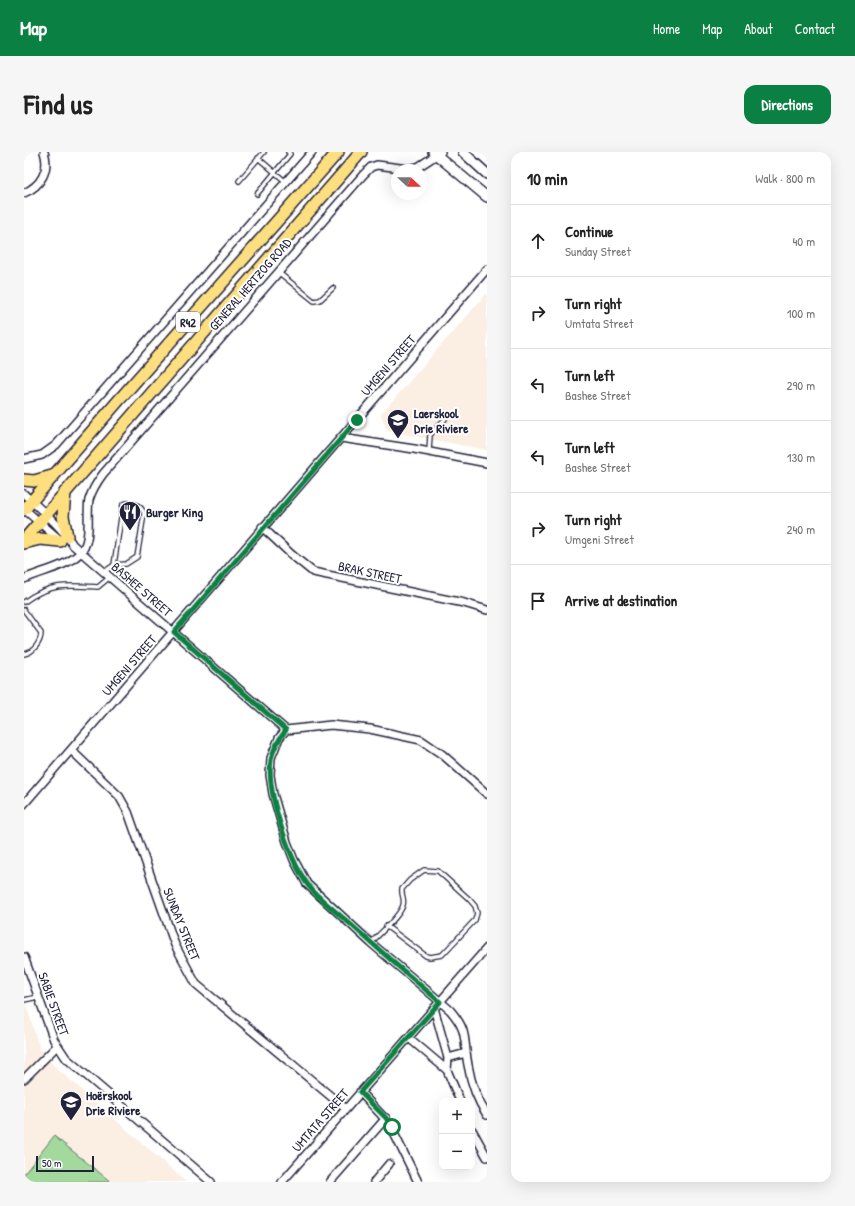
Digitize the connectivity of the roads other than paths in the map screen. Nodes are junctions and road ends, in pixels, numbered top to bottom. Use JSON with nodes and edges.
{"nodes":[{"id":1,"x":44,"y":152,"type":"edge"},
{"id":2,"x":264,"y":152,"type":"edge"},
{"id":3,"x":288,"y":152,"type":"edge"},
{"id":4,"x":312,"y":152,"type":"edge"},
{"id":5,"x":338,"y":152,"type":"edge"},
{"id":6,"x":361,"y":152,"type":"edge"},
{"id":7,"x":463,"y":152,"type":"edge"},
{"id":8,"x":437,"y":153,"type":"edge"},
{"id":9,"x":258,"y":158,"type":"junction"},
{"id":10,"x":275,"y":173,"type":"junction"},
{"id":11,"x":487,"y":174,"type":"edge"},
{"id":12,"x":240,"y":181,"type":"dead end"},
{"id":13,"x":286,"y":182,"type":"junction"},
{"id":14,"x":24,"y":193,"type":"edge"},
{"id":15,"x":258,"y":194,"type":"dead end"},
{"id":16,"x":487,"y":197,"type":"edge"},
{"id":17,"x":487,"y":269,"type":"edge"},
{"id":18,"x":278,"y":272,"type":"junction"},
{"id":19,"x":333,"y":288,"type":"dead end"},
{"id":20,"x":445,"y":419,"type":"dead end"},
{"id":21,"x":341,"y":438,"type":"junction"},
{"id":22,"x":429,"y":452,"type":"junction"},
{"id":23,"x":24,"y":460,"type":"edge"},
{"id":24,"x":487,"y":463,"type":"edge"},
{"id":25,"x":52,"y":476,"type":"junction"},
{"id":26,"x":24,"y":480,"type":"edge"},
{"id":27,"x":65,"y":492,"type":"junction"},
{"id":28,"x":26,"y":505,"type":"edge"},
{"id":29,"x":42,"y":518,"type":"junction"},
{"id":30,"x":262,"y":527,"type":"junction"},
{"id":31,"x":24,"y":540,"type":"edge"},
{"id":32,"x":67,"y":541,"type":"junction"},
{"id":33,"x":24,"y":544,"type":"edge"},
{"id":34,"x":81,"y":552,"type":"junction"},
{"id":35,"x":114,"y":565,"type":"junction"},
{"id":36,"x":104,"y":572,"type":"junction"},
{"id":37,"x":110,"y":577,"type":"junction"},
{"id":38,"x":24,"y":579,"type":"edge"},
{"id":39,"x":24,"y":602,"type":"edge"},
{"id":40,"x":24,"y":610,"type":"edge"},
{"id":41,"x":487,"y":610,"type":"edge"},
{"id":42,"x":174,"y":632,"type":"junction"},
{"id":43,"x":24,"y":654,"type":"edge"},
{"id":44,"x":286,"y":730,"type":"junction"},
{"id":45,"x":71,"y":750,"type":"junction"},
{"id":46,"x":487,"y":794,"type":"edge"},
{"id":47,"x":24,"y":804,"type":"edge"},
{"id":48,"x":386,"y":926,"type":"junction"},
{"id":49,"x":371,"y":943,"type":"junction"},
{"id":50,"x":487,"y":948,"type":"edge"},
{"id":51,"x":24,"y":957,"type":"edge"},
{"id":52,"x":38,"y":997,"type":"junction"},
{"id":53,"x":24,"y":1000,"type":"edge"},
{"id":54,"x":440,"y":1002,"type":"junction"},
{"id":55,"x":434,"y":1008,"type":"junction"},
{"id":56,"x":409,"y":1038,"type":"junction"},
{"id":57,"x":57,"y":1046,"type":"junction"},
{"id":58,"x":466,"y":1053,"type":"junction"},
{"id":59,"x":448,"y":1058,"type":"junction"},
{"id":60,"x":447,"y":1070,"type":"junction"},
{"id":61,"x":24,"y":1079,"type":"edge"},
{"id":62,"x":360,"y":1092,"type":"junction"},
{"id":63,"x":459,"y":1098,"type":"edge"},
{"id":64,"x":346,"y":1109,"type":"junction"},
{"id":65,"x":487,"y":1115,"type":"edge"},
{"id":66,"x":386,"y":1118,"type":"junction"},
{"id":67,"x":474,"y":1134,"type":"edge"},
{"id":68,"x":487,"y":1157,"type":"edge"},
{"id":69,"x":389,"y":1164,"type":"dead end"},
{"id":70,"x":211,"y":1182,"type":"edge"},
{"id":71,"x":282,"y":1182,"type":"edge"},
{"id":72,"x":330,"y":1182,"type":"edge"},
{"id":73,"x":374,"y":1182,"type":"edge"},
{"id":74,"x":418,"y":1182,"type":"edge"}],
"edges":[{"from":1,"to":14,"type":"street"},
{"from":2,"to":9,"type":"lane"},
{"from":3,"to":10,"type":"lane"},
{"from":4,"to":13,"type":"street"},
{"from":5,"to":25,"type":"main road","name":"GENERAL HERTZOG ROAD","number":"R42"},
{"from":6,"to":27,"type":"main road","name":"GENERAL HERTZOG ROAD","number":"R42"},
{"from":7,"to":11,"type":"street"},
{"from":8,"to":16,"type":"street"},
{"from":8,"to":18,"type":"street","name":"GENERAL HERTZOG ROAD"},
{"from":9,"to":10,"type":"lane"},
{"from":9,"to":12,"type":"lane"},
{"from":10,"to":13,"type":"lane"},
{"from":10,"to":15,"type":"lane"},
{"from":13,"to":23,"type":"street"},
{"from":17,"to":21,"type":"street","name":"UMGENI STREET"},
{"from":18,"to":19,"type":"lane"},
{"from":18,"to":34,"type":"street","name":"GENERAL HERTZOG ROAD"},
{"from":20,"to":22,"type":"lane"},
{"from":21,"to":22,"type":"street"},
{"from":21,"to":30,"type":"street","name":"UMGENI STREET"},
{"from":22,"to":24,"type":"street"},
{"from":25,"to":26,"type":"main road"},
{"from":25,"to":28,"type":"main road","name":"GENERAL HERTZOG ROAD","number":"R42"},
{"from":27,"to":29,"type":"main road","name":"GENERAL HERTZOG ROAD","number":"R42"},
{"from":27,"to":32,"type":"main road"},
{"from":28,"to":29,"type":"street"},
{"from":28,"to":29,"type":"street"},
{"from":29,"to":31,"type":"main road","name":"GENERAL HERTZOG ROAD","number":"R42"},
{"from":29,"to":32,"type":"street","name":"BASHEE STREET"},
{"from":29,"to":32,"type":"street","name":"BASHEE STREET"},
{"from":30,"to":41,"type":"street","name":"BRAK STREET"},
{"from":30,"to":42,"type":"street","name":"UMGENI STREET"},
{"from":32,"to":33,"type":"main road"},
{"from":32,"to":34,"type":"street","name":"BASHEE STREET"},
{"from":34,"to":36,"type":"street","name":"BASHEE STREET"},
{"from":34,"to":38,"type":"street"},
{"from":35,"to":35,"type":"lane"},
{"from":35,"to":36,"type":"lane"},
{"from":36,"to":37,"type":"street","name":"BASHEE STREET"},
{"from":37,"to":39,"type":"lane"},
{"from":37,"to":42,"type":"street","name":"BASHEE STREET"},
{"from":40,"to":43,"type":"lane"},
{"from":42,"to":44,"type":"street","name":"BASHEE STREET"},
{"from":42,"to":45,"type":"street","name":"UMGENI STREET"},
{"from":44,"to":46,"type":"street"},
{"from":44,"to":49,"type":"street"},
{"from":45,"to":47,"type":"street","name":"UMGENI STREET"},
{"from":45,"to":64,"type":"street","name":"SUNDAY STREET"},
{"from":48,"to":48,"type":"lane"},
{"from":48,"to":49,"type":"lane"},
{"from":49,"to":54,"type":"street"},
{"from":50,"to":54,"type":"street","name":"UMTATA STREET"},
{"from":51,"to":52,"type":"street","name":"SABIE STREET"},
{"from":52,"to":53,"type":"lane"},
{"from":52,"to":57,"type":"street","name":"SABIE STREET"},
{"from":54,"to":55,"type":"street","name":"UMTATA STREET"},
{"from":54,"to":58,"type":"street"},
{"from":55,"to":56,"type":"street","name":"UMTATA STREET"},
{"from":55,"to":59,"type":"street"},
{"from":56,"to":60,"type":"street"},
{"from":56,"to":62,"type":"street","name":"UMTATA STREET"},
{"from":57,"to":61,"type":"street"},
{"from":57,"to":70,"type":"street","name":"SABIE STREET"},
{"from":58,"to":59,"type":"street"},
{"from":58,"to":65,"type":"street"},
{"from":59,"to":60,"type":"street"},
{"from":60,"to":63,"type":"street"},
{"from":62,"to":64,"type":"street","name":"UMTATA STREET"},
{"from":62,"to":66,"type":"street"},
{"from":64,"to":71,"type":"street","name":"UMTATA STREET"},
{"from":66,"to":72,"type":"street"},
{"from":66,"to":74,"type":"street"},
{"from":67,"to":68,"type":"street"},
{"from":69,"to":73,"type":"street"}]}
